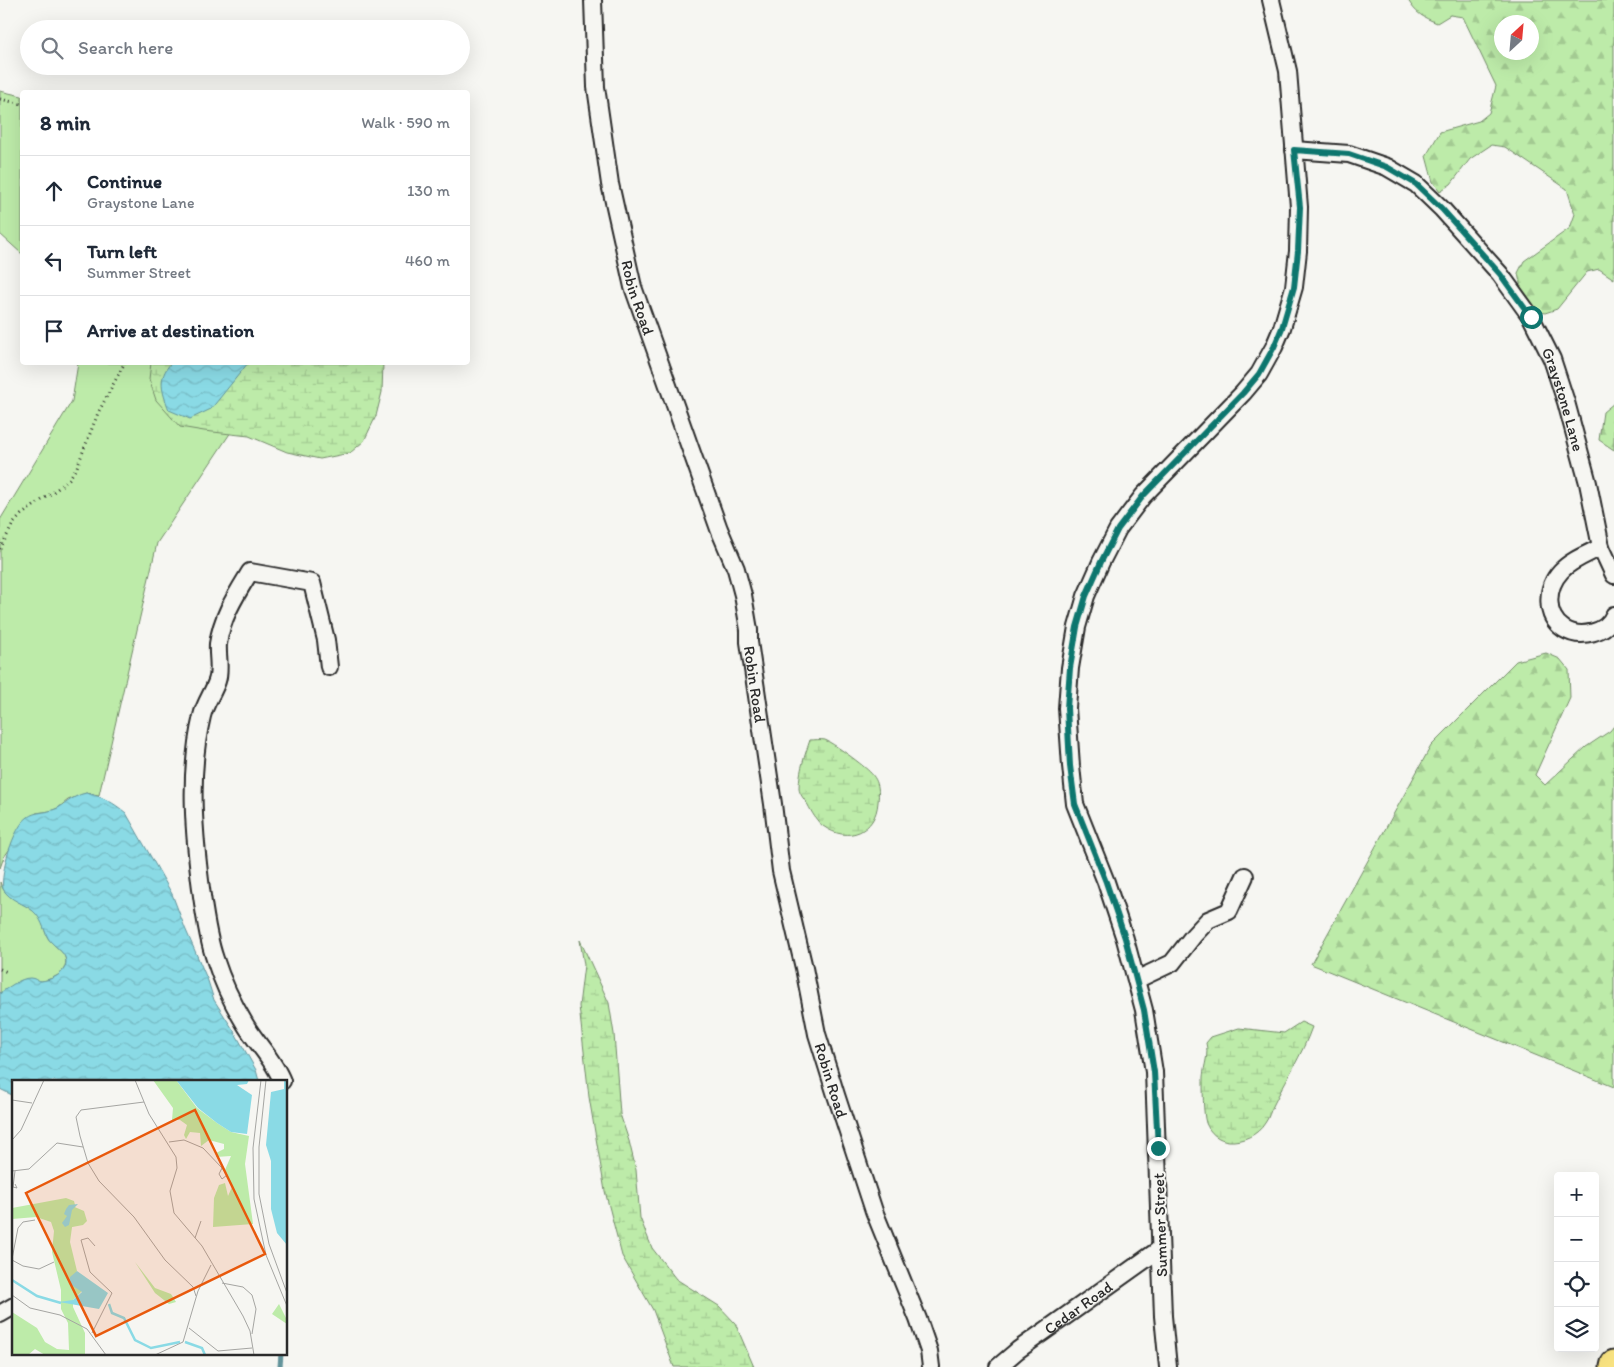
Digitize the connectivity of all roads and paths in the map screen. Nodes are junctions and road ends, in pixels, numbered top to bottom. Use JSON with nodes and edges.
{"nodes":[{"id":1,"x":594,"y":0,"type":"edge"},
{"id":2,"x":1271,"y":0,"type":"edge"},
{"id":3,"x":0,"y":99,"type":"edge"},
{"id":4,"x":20,"y":104,"type":"edge"},
{"id":5,"x":1294,"y":150,"type":"junction"},
{"id":6,"x":123,"y":365,"type":"edge"},
{"id":7,"x":1601,"y":547,"type":"junction"},
{"id":8,"x":0,"y":549,"type":"edge"},
{"id":9,"x":1614,"y":575,"type":"edge"},
{"id":10,"x":1614,"y":615,"type":"edge"},
{"id":11,"x":329,"y":667,"type":"dead end"},
{"id":12,"x":1245,"y":876,"type":"dead end"},
{"id":13,"x":0,"y":969,"type":"edge"},
{"id":14,"x":7,"y":972,"type":"dead end"},
{"id":15,"x":1136,"y":980,"type":"junction"},
{"id":16,"x":281,"y":1080,"type":"edge"},
{"id":17,"x":1160,"y":1249,"type":"junction"},
{"id":18,"x":12,"y":1307,"type":"edge"},
{"id":19,"x":0,"y":1314,"type":"edge"},
{"id":20,"x":1614,"y":1363,"type":"edge"},
{"id":21,"x":932,"y":1367,"type":"edge"},
{"id":22,"x":998,"y":1367,"type":"edge"},
{"id":23,"x":1168,"y":1367,"type":"edge"},
{"id":24,"x":1613,"y":1367,"type":"edge"}],
"edges":[{"from":1,"to":21,"type":"street","name":"Robin Road"},
{"from":2,"to":5,"type":"street","name":"Summer Street"},
{"from":3,"to":4,"type":"path"},
{"from":5,"to":7,"type":"street","name":"Graystone Lane"},
{"from":5,"to":15,"type":"street","name":"Summer Street"},
{"from":6,"to":8,"type":"path"},
{"from":7,"to":9,"type":"street","name":"Graystone Lane"},
{"from":7,"to":10,"type":"street"},
{"from":11,"to":16,"type":"street"},
{"from":12,"to":15,"type":"street"},
{"from":13,"to":14,"type":"path"},
{"from":15,"to":17,"type":"street","name":"Summer Street"},
{"from":17,"to":22,"type":"street","name":"Cedar Road"},
{"from":17,"to":23,"type":"street","name":"Summer Street"},
{"from":18,"to":19,"type":"street"},
{"from":20,"to":24,"type":"highway"}]}
